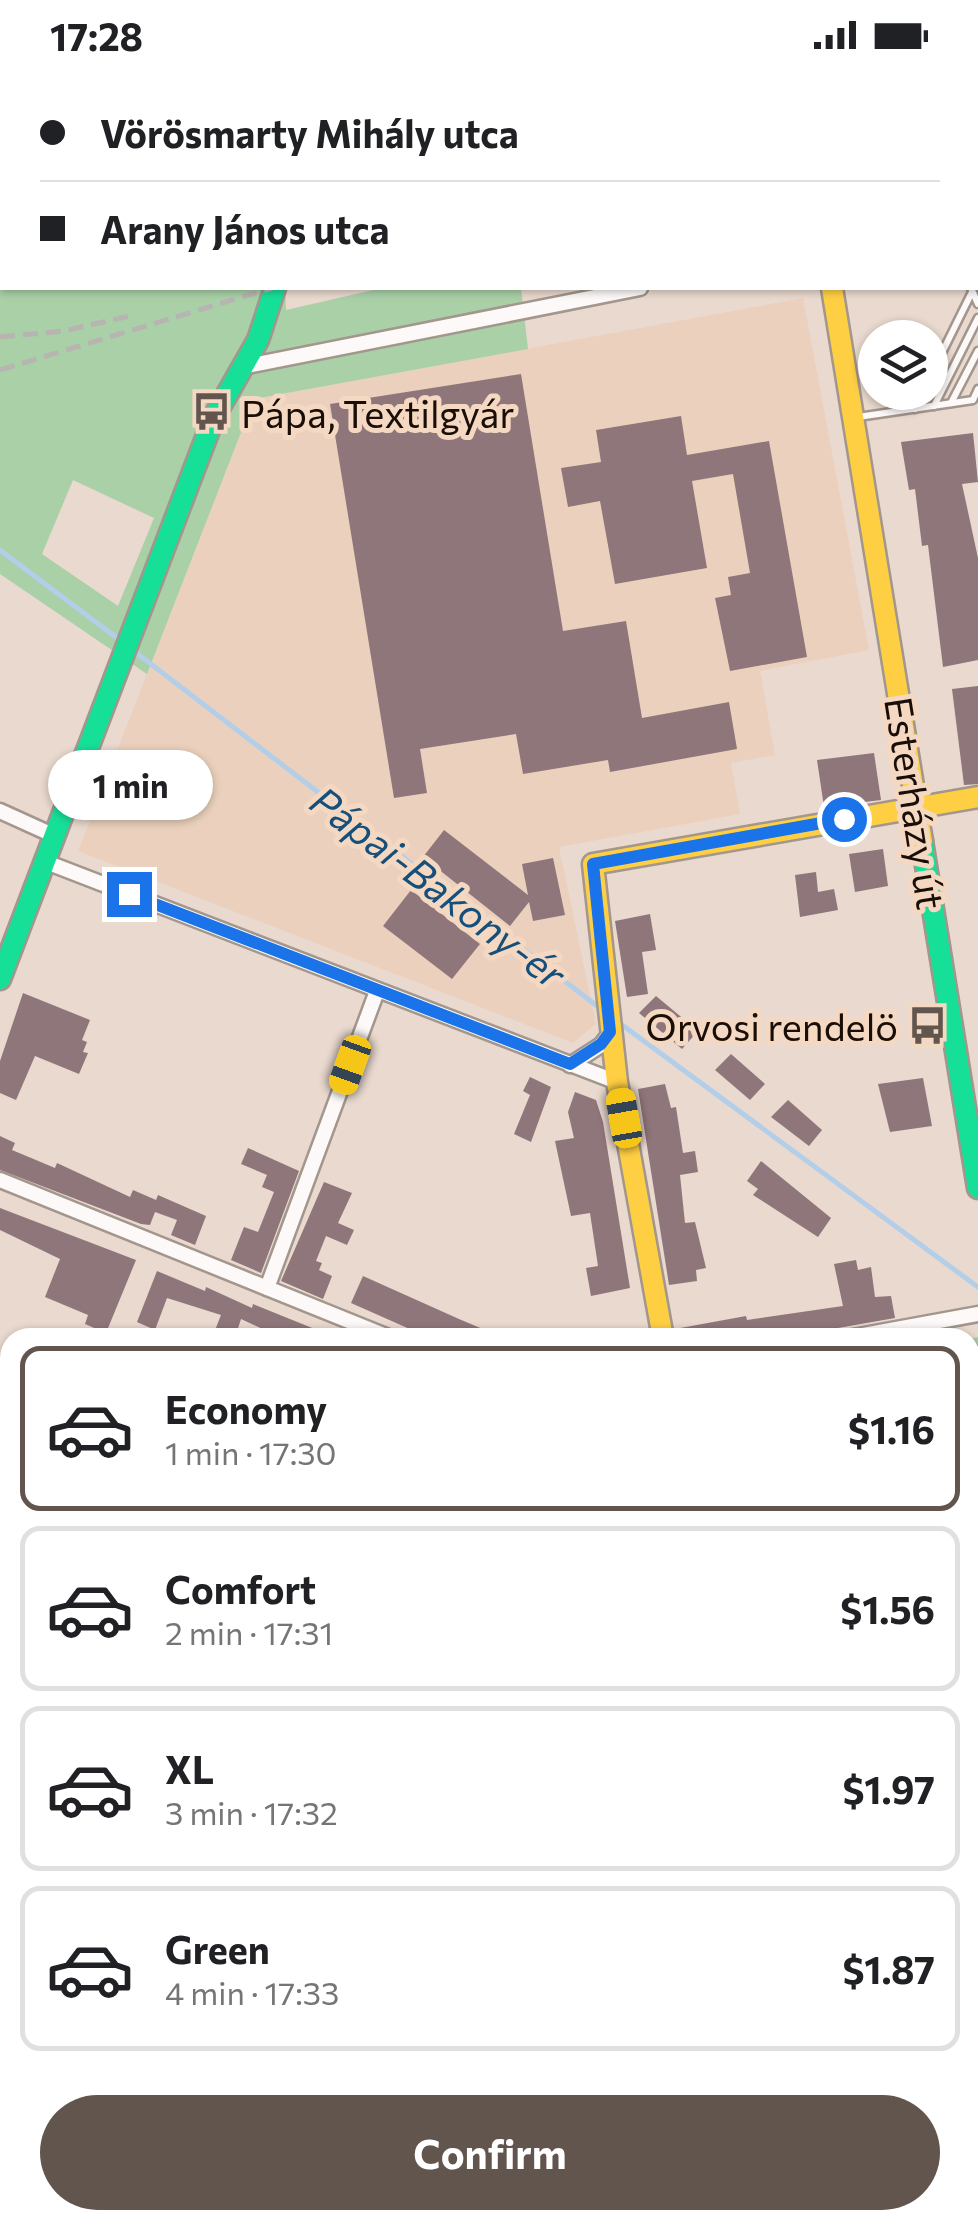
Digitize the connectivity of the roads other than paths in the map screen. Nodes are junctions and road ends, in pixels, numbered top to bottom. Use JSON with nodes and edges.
{"nodes":[{"id":1,"x":273,"y":290,"type":"edge"},
{"id":2,"x":630,"y":290,"type":"edge"},
{"id":3,"x":832,"y":290,"type":"edge"},
{"id":4,"x":971,"y":290,"type":"edge"},
{"id":5,"x":978,"y":304,"type":"edge"},
{"id":6,"x":978,"y":318,"type":"edge"},
{"id":7,"x":948,"y":339,"type":"edge"},
{"id":8,"x":978,"y":351,"type":"edge"},
{"id":9,"x":242,"y":367,"type":"junction"},
{"id":10,"x":948,"y":378,"type":"edge"},
{"id":11,"x":978,"y":389,"type":"edge"},
{"id":12,"x":948,"y":404,"type":"edge"},
{"id":13,"x":951,"y":404,"type":"junction"},
{"id":14,"x":907,"y":410,"type":"edge"},
{"id":15,"x":853,"y":418,"type":"junction"},
{"id":16,"x":978,"y":797,"type":"edge"},
{"id":17,"x":916,"y":806,"type":"junction"},
{"id":18,"x":0,"y":811,"type":"edge"},
{"id":19,"x":56,"y":836,"type":"junction"},
{"id":20,"x":46,"y":862,"type":"junction"},
{"id":21,"x":0,"y":979,"type":"edge"},
{"id":22,"x":377,"y":991,"type":"junction"},
{"id":23,"x":610,"y":1032,"type":"junction"},
{"id":24,"x":570,"y":1064,"type":"junction"},
{"id":25,"x":617,"y":1082,"type":"junction"},
{"id":26,"x":0,"y":1180,"type":"edge"},
{"id":27,"x":978,"y":1188,"type":"edge"},
{"id":28,"x":268,"y":1288,"type":"junction"},
{"id":29,"x":978,"y":1314,"type":"edge"},
{"id":30,"x":366,"y":1328,"type":"edge"},
{"id":31,"x":661,"y":1328,"type":"edge"},
{"id":32,"x":902,"y":1328,"type":"edge"}],
"edges":[{"from":1,"to":9,"type":"street"},
{"from":2,"to":9,"type":"street"},
{"from":3,"to":15,"type":"street","name":"Esterházy út"},
{"from":4,"to":5,"type":"lane"},
{"from":4,"to":7,"type":"lane"},
{"from":6,"to":10,"type":"lane"},
{"from":8,"to":13,"type":"lane"},
{"from":9,"to":19,"type":"street"},
{"from":11,"to":13,"type":"lane"},
{"from":12,"to":13,"type":"lane"},
{"from":14,"to":15,"type":"lane"},
{"from":15,"to":17,"type":"street","name":"Esterházy út"},
{"from":16,"to":17,"type":"street"},
{"from":17,"to":23,"type":"street"},
{"from":17,"to":27,"type":"street","name":"Esterházy út"},
{"from":18,"to":19,"type":"street"},
{"from":19,"to":20,"type":"street"},
{"from":20,"to":21,"type":"street"},
{"from":20,"to":22,"type":"street"},
{"from":22,"to":24,"type":"street"},
{"from":22,"to":28,"type":"street"},
{"from":23,"to":24,"type":"street"},
{"from":23,"to":25,"type":"street"},
{"from":24,"to":25,"type":"street"},
{"from":25,"to":31,"type":"street"},
{"from":26,"to":28,"type":"street"},
{"from":28,"to":30,"type":"street"},
{"from":29,"to":32,"type":"street"}]}
